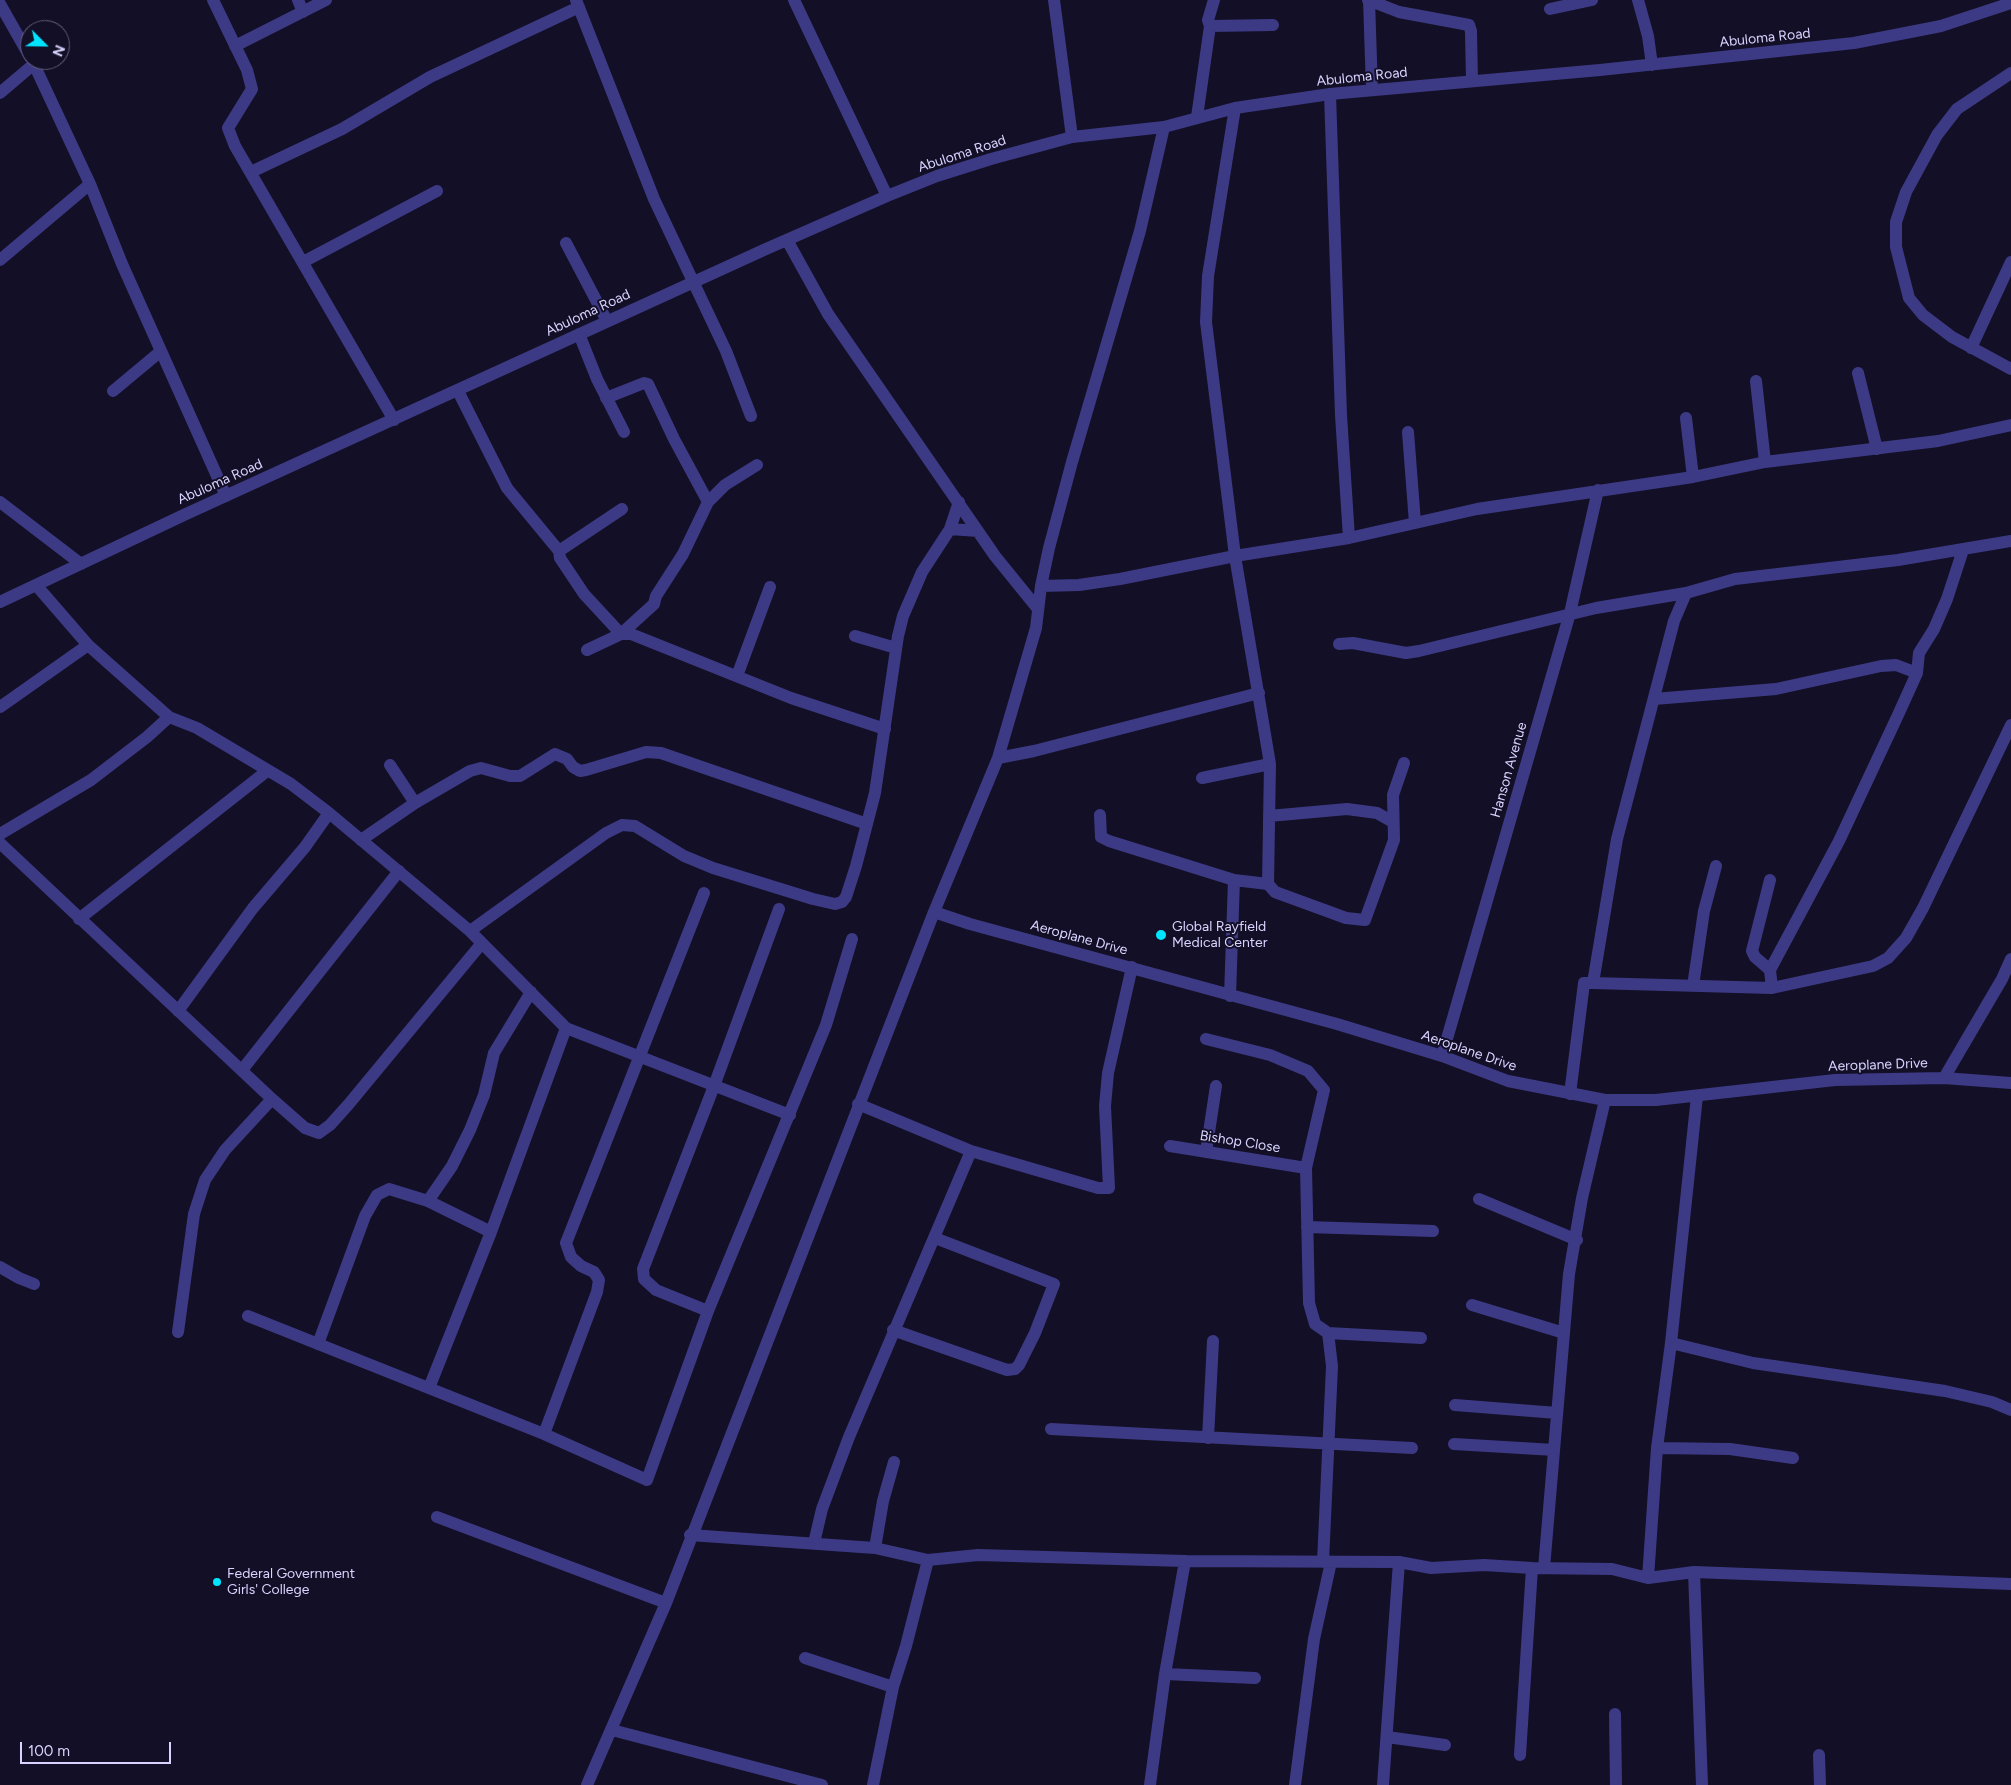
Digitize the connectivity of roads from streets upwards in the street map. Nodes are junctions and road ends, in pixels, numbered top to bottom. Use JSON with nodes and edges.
{"nodes":[{"id":1,"x":213,"y":0,"type":"edge"},
{"id":2,"x":326,"y":0,"type":"edge"},
{"id":3,"x":794,"y":0,"type":"edge"},
{"id":4,"x":1054,"y":0,"type":"edge"},
{"id":5,"x":1214,"y":0,"type":"edge"},
{"id":6,"x":1368,"y":0,"type":"edge"},
{"id":7,"x":1592,"y":0,"type":"edge"},
{"id":8,"x":1638,"y":0,"type":"edge"},
{"id":9,"x":2011,"y":3,"type":"edge"},
{"id":10,"x":0,"y":4,"type":"edge"},
{"id":11,"x":578,"y":4,"type":"edge"},
{"id":12,"x":301,"y":6,"type":"edge"},
{"id":13,"x":1550,"y":9,"type":"dead end"},
{"id":14,"x":1274,"y":25,"type":"dead end"},
{"id":15,"x":1210,"y":26,"type":"junction"},
{"id":16,"x":20,"y":39,"type":"edge"},
{"id":17,"x":235,"y":46,"type":"junction"},
{"id":18,"x":1652,"y":65,"type":"junction"},
{"id":19,"x":22,"y":70,"type":"edge"},
{"id":20,"x":37,"y":70,"type":"edge"},
{"id":21,"x":2011,"y":73,"type":"edge"},
{"id":22,"x":1472,"y":81,"type":"junction"},
{"id":23,"x":1372,"y":90,"type":"junction"},
{"id":24,"x":0,"y":93,"type":"edge"},
{"id":25,"x":1330,"y":94,"type":"junction"},
{"id":26,"x":1235,"y":108,"type":"junction"},
{"id":27,"x":1197,"y":117,"type":"junction"},
{"id":28,"x":1164,"y":127,"type":"junction"},
{"id":29,"x":1072,"y":137,"type":"junction"},
{"id":30,"x":251,"y":172,"type":"junction"},
{"id":31,"x":90,"y":184,"type":"junction"},
{"id":32,"x":437,"y":190,"type":"dead end"},
{"id":33,"x":887,"y":196,"type":"junction"},
{"id":34,"x":787,"y":240,"type":"junction"},
{"id":35,"x":566,"y":243,"type":"dead end"},
{"id":36,"x":0,"y":260,"type":"edge"},
{"id":37,"x":303,"y":262,"type":"junction"},
{"id":38,"x":2011,"y":262,"type":"edge"},
{"id":39,"x":694,"y":281,"type":"junction"},
{"id":40,"x":606,"y":321,"type":"junction"},
{"id":41,"x":579,"y":334,"type":"junction"},
{"id":42,"x":1971,"y":348,"type":"junction"},
{"id":43,"x":160,"y":351,"type":"junction"},
{"id":44,"x":2011,"y":369,"type":"edge"},
{"id":45,"x":1858,"y":373,"type":"dead end"},
{"id":46,"x":1756,"y":381,"type":"dead end"},
{"id":47,"x":113,"y":391,"type":"dead end"},
{"id":48,"x":458,"y":391,"type":"junction"},
{"id":49,"x":606,"y":398,"type":"junction"},
{"id":50,"x":751,"y":416,"type":"dead end"},
{"id":51,"x":1686,"y":418,"type":"dead end"},
{"id":52,"x":394,"y":420,"type":"junction"},
{"id":53,"x":2011,"y":425,"type":"edge"},
{"id":54,"x":624,"y":432,"type":"dead end"},
{"id":55,"x":1408,"y":432,"type":"dead end"},
{"id":56,"x":1877,"y":449,"type":"junction"},
{"id":57,"x":1765,"y":462,"type":"junction"},
{"id":58,"x":757,"y":464,"type":"dead end"},
{"id":59,"x":1693,"y":477,"type":"junction"},
{"id":60,"x":1598,"y":490,"type":"junction"},
{"id":61,"x":226,"y":496,"type":"junction"},
{"id":62,"x":0,"y":502,"type":"edge"},
{"id":63,"x":708,"y":502,"type":"junction"},
{"id":64,"x":959,"y":502,"type":"junction"},
{"id":65,"x":622,"y":509,"type":"dead end"},
{"id":66,"x":1415,"y":523,"type":"junction"},
{"id":67,"x":950,"y":529,"type":"junction"},
{"id":68,"x":978,"y":531,"type":"junction"},
{"id":69,"x":1349,"y":538,"type":"junction"},
{"id":70,"x":2011,"y":541,"type":"edge"},
{"id":71,"x":1964,"y":550,"type":"junction"},
{"id":72,"x":559,"y":551,"type":"junction"},
{"id":73,"x":1235,"y":556,"type":"junction"},
{"id":74,"x":81,"y":564,"type":"junction"},
{"id":75,"x":36,"y":585,"type":"junction"},
{"id":76,"x":1041,"y":586,"type":"junction"},
{"id":77,"x":770,"y":587,"type":"dead end"},
{"id":78,"x":1686,"y":593,"type":"junction"},
{"id":79,"x":0,"y":602,"type":"edge"},
{"id":80,"x":1038,"y":609,"type":"junction"},
{"id":81,"x":1570,"y":614,"type":"junction"},
{"id":82,"x":621,"y":634,"type":"junction"},
{"id":83,"x":854,"y":636,"type":"dead end"},
{"id":84,"x":1340,"y":644,"type":"dead end"},
{"id":85,"x":88,"y":645,"type":"junction"},
{"id":86,"x":896,"y":648,"type":"junction"},
{"id":87,"x":587,"y":650,"type":"dead end"},
{"id":88,"x":1917,"y":673,"type":"junction"},
{"id":89,"x":737,"y":676,"type":"junction"},
{"id":90,"x":1259,"y":693,"type":"junction"},
{"id":91,"x":1654,"y":698,"type":"junction"},
{"id":92,"x":0,"y":706,"type":"edge"},
{"id":93,"x":169,"y":716,"type":"junction"},
{"id":94,"x":2011,"y":724,"type":"edge"},
{"id":95,"x":885,"y":728,"type":"junction"},
{"id":96,"x":998,"y":758,"type":"junction"},
{"id":97,"x":1404,"y":763,"type":"dead end"},
{"id":98,"x":390,"y":764,"type":"dead end"},
{"id":99,"x":1270,"y":764,"type":"junction"},
{"id":100,"x":268,"y":771,"type":"junction"},
{"id":101,"x":1202,"y":778,"type":"dead end"},
{"id":102,"x":415,"y":803,"type":"junction"},
{"id":103,"x":328,"y":813,"type":"junction"},
{"id":104,"x":1100,"y":815,"type":"dead end"},
{"id":105,"x":1269,"y":816,"type":"junction"},
{"id":106,"x":1392,"y":822,"type":"junction"},
{"id":107,"x":867,"y":824,"type":"junction"},
{"id":108,"x":0,"y":834,"type":"edge"},
{"id":109,"x":361,"y":840,"type":"junction"},
{"id":110,"x":0,"y":843,"type":"edge"},
{"id":111,"x":1716,"y":866,"type":"dead end"},
{"id":112,"x":398,"y":871,"type":"junction"},
{"id":113,"x":1234,"y":880,"type":"junction"},
{"id":114,"x":1770,"y":880,"type":"dead end"},
{"id":115,"x":1268,"y":884,"type":"junction"},
{"id":116,"x":704,"y":893,"type":"dead end"},
{"id":117,"x":779,"y":909,"type":"dead end"},
{"id":118,"x":934,"y":912,"type":"junction"},
{"id":119,"x":79,"y":919,"type":"junction"},
{"id":120,"x":470,"y":931,"type":"junction"},
{"id":121,"x":852,"y":939,"type":"dead end"},
{"id":122,"x":482,"y":943,"type":"junction"},
{"id":123,"x":2011,"y":959,"type":"edge"},
{"id":124,"x":1132,"y":968,"type":"junction"},
{"id":125,"x":1770,"y":970,"type":"junction"},
{"id":126,"x":1593,"y":983,"type":"junction"},
{"id":127,"x":1694,"y":986,"type":"junction"},
{"id":128,"x":1772,"y":988,"type":"junction"},
{"id":129,"x":531,"y":992,"type":"junction"},
{"id":130,"x":1230,"y":996,"type":"junction"},
{"id":131,"x":178,"y":1011,"type":"junction"},
{"id":132,"x":566,"y":1028,"type":"junction"},
{"id":133,"x":1206,"y":1040,"type":"dead end"},
{"id":134,"x":1442,"y":1056,"type":"junction"},
{"id":135,"x":638,"y":1058,"type":"junction"},
{"id":136,"x":242,"y":1070,"type":"junction"},
{"id":137,"x":1944,"y":1078,"type":"junction"},
{"id":138,"x":2011,"y":1083,"type":"edge"},
{"id":139,"x":714,"y":1086,"type":"junction"},
{"id":140,"x":1216,"y":1086,"type":"dead end"},
{"id":141,"x":1570,"y":1094,"type":"junction"},
{"id":142,"x":1697,"y":1096,"type":"junction"},
{"id":143,"x":272,"y":1099,"type":"junction"},
{"id":144,"x":1605,"y":1100,"type":"junction"},
{"id":145,"x":858,"y":1104,"type":"junction"},
{"id":146,"x":790,"y":1115,"type":"junction"},
{"id":147,"x":1170,"y":1146,"type":"dead end"},
{"id":148,"x":971,"y":1152,"type":"junction"},
{"id":149,"x":1206,"y":1152,"type":"junction"},
{"id":150,"x":1306,"y":1168,"type":"junction"},
{"id":151,"x":1479,"y":1199,"type":"dead end"},
{"id":152,"x":428,"y":1201,"type":"junction"},
{"id":153,"x":1307,"y":1228,"type":"junction"},
{"id":154,"x":1433,"y":1231,"type":"dead end"},
{"id":155,"x":491,"y":1232,"type":"junction"},
{"id":156,"x":935,"y":1238,"type":"junction"},
{"id":157,"x":1577,"y":1240,"type":"junction"},
{"id":158,"x":0,"y":1267,"type":"edge"},
{"id":159,"x":34,"y":1284,"type":"dead end"},
{"id":160,"x":1472,"y":1305,"type":"dead end"},
{"id":161,"x":708,"y":1311,"type":"junction"},
{"id":162,"x":248,"y":1316,"type":"dead end"},
{"id":163,"x":893,"y":1330,"type":"junction"},
{"id":164,"x":178,"y":1332,"type":"dead end"},
{"id":165,"x":1328,"y":1333,"type":"junction"},
{"id":166,"x":1564,"y":1333,"type":"junction"},
{"id":167,"x":1421,"y":1338,"type":"dead end"},
{"id":168,"x":1213,"y":1341,"type":"dead end"},
{"id":169,"x":1671,"y":1343,"type":"junction"},
{"id":170,"x":318,"y":1344,"type":"junction"},
{"id":171,"x":429,"y":1388,"type":"junction"},
{"id":172,"x":1455,"y":1405,"type":"dead end"},
{"id":173,"x":2011,"y":1410,"type":"edge"},
{"id":174,"x":1557,"y":1413,"type":"junction"},
{"id":175,"x":1051,"y":1429,"type":"dead end"},
{"id":176,"x":544,"y":1434,"type":"junction"},
{"id":177,"x":1208,"y":1438,"type":"junction"},
{"id":178,"x":1328,"y":1444,"type":"junction"},
{"id":179,"x":1454,"y":1444,"type":"dead end"},
{"id":180,"x":1412,"y":1448,"type":"dead end"},
{"id":181,"x":1657,"y":1448,"type":"junction"},
{"id":182,"x":1554,"y":1450,"type":"junction"},
{"id":183,"x":1793,"y":1458,"type":"dead end"},
{"id":184,"x":894,"y":1462,"type":"dead end"},
{"id":185,"x":437,"y":1518,"type":"dead end"},
{"id":186,"x":690,"y":1535,"type":"junction"},
{"id":187,"x":814,"y":1544,"type":"junction"},
{"id":188,"x":875,"y":1548,"type":"junction"},
{"id":189,"x":928,"y":1560,"type":"junction"},
{"id":190,"x":1185,"y":1561,"type":"junction"},
{"id":191,"x":1327,"y":1562,"type":"junction"},
{"id":192,"x":1399,"y":1562,"type":"junction"},
{"id":193,"x":1538,"y":1568,"type":"junction"},
{"id":194,"x":1694,"y":1572,"type":"junction"},
{"id":195,"x":1648,"y":1578,"type":"junction"},
{"id":196,"x":2011,"y":1584,"type":"edge"},
{"id":197,"x":666,"y":1603,"type":"junction"},
{"id":198,"x":805,"y":1658,"type":"dead end"},
{"id":199,"x":1166,"y":1674,"type":"junction"},
{"id":200,"x":1255,"y":1678,"type":"dead end"},
{"id":201,"x":893,"y":1687,"type":"junction"},
{"id":202,"x":1615,"y":1714,"type":"dead end"},
{"id":203,"x":612,"y":1730,"type":"junction"},
{"id":204,"x":1387,"y":1737,"type":"junction"},
{"id":205,"x":1445,"y":1745,"type":"dead end"},
{"id":206,"x":1520,"y":1755,"type":"dead end"},
{"id":207,"x":1819,"y":1756,"type":"dead end"},
{"id":208,"x":587,"y":1785,"type":"edge"},
{"id":209,"x":822,"y":1785,"type":"edge"},
{"id":210,"x":873,"y":1785,"type":"edge"},
{"id":211,"x":1150,"y":1785,"type":"edge"},
{"id":212,"x":1295,"y":1785,"type":"edge"},
{"id":213,"x":1383,"y":1785,"type":"edge"},
{"id":214,"x":1616,"y":1785,"type":"edge"},
{"id":215,"x":1702,"y":1785,"type":"edge"},
{"id":216,"x":1820,"y":1785,"type":"edge"}],
"edges":[{"from":1,"to":17,"type":"street"},
{"from":2,"to":12,"type":"street"},
{"from":3,"to":33,"type":"street"},
{"from":4,"to":29,"type":"street"},
{"from":5,"to":15,"type":"street"},
{"from":6,"to":22,"type":"street"},
{"from":6,"to":23,"type":"street"},
{"from":7,"to":13,"type":"street"},
{"from":8,"to":18,"type":"street"},
{"from":9,"to":18,"type":"street","name":"Abuloma Road"},
{"from":10,"to":16,"type":"street"},
{"from":11,"to":30,"type":"street"},
{"from":11,"to":39,"type":"street"},
{"from":12,"to":17,"type":"street"},
{"from":14,"to":15,"type":"street"},
{"from":15,"to":27,"type":"street"},
{"from":17,"to":30,"type":"street"},
{"from":18,"to":22,"type":"street","name":"Abuloma Road"},
{"from":19,"to":24,"type":"street"},
{"from":20,"to":31,"type":"street"},
{"from":21,"to":42,"type":"street"},
{"from":22,"to":23,"type":"street","name":"Abuloma Road"},
{"from":23,"to":25,"type":"street","name":"Abuloma Road"},
{"from":25,"to":26,"type":"street","name":"Abuloma Road"},
{"from":25,"to":69,"type":"street"},
{"from":26,"to":27,"type":"street","name":"Abuloma Road"},
{"from":26,"to":73,"type":"street"},
{"from":27,"to":28,"type":"street","name":"Abuloma Road"},
{"from":28,"to":29,"type":"street","name":"Abuloma Road"},
{"from":28,"to":76,"type":"street"},
{"from":29,"to":33,"type":"street","name":"Abuloma Road"},
{"from":30,"to":37,"type":"street"},
{"from":31,"to":36,"type":"street"},
{"from":31,"to":43,"type":"street"},
{"from":32,"to":37,"type":"street"},
{"from":33,"to":34,"type":"street","name":"Abuloma Road"},
{"from":34,"to":39,"type":"street","name":"Abuloma Road"},
{"from":34,"to":64,"type":"street"},
{"from":35,"to":40,"type":"street"},
{"from":37,"to":52,"type":"street"},
{"from":38,"to":42,"type":"street"},
{"from":39,"to":40,"type":"street","name":"Abuloma Road"},
{"from":39,"to":50,"type":"street"},
{"from":40,"to":41,"type":"street","name":"Abuloma Road"},
{"from":41,"to":48,"type":"street","name":"Abuloma Road"},
{"from":41,"to":49,"type":"street"},
{"from":42,"to":44,"type":"street"},
{"from":43,"to":47,"type":"street"},
{"from":43,"to":61,"type":"street"},
{"from":45,"to":56,"type":"street"},
{"from":46,"to":57,"type":"street"},
{"from":48,"to":52,"type":"street","name":"Abuloma Road"},
{"from":48,"to":72,"type":"street"},
{"from":49,"to":54,"type":"street"},
{"from":49,"to":63,"type":"street"},
{"from":51,"to":59,"type":"street"},
{"from":52,"to":61,"type":"street","name":"Abuloma Road"},
{"from":53,"to":56,"type":"street"},
{"from":55,"to":66,"type":"street"},
{"from":56,"to":57,"type":"street"},
{"from":57,"to":59,"type":"street"},
{"from":58,"to":63,"type":"street"},
{"from":59,"to":60,"type":"street"},
{"from":60,"to":66,"type":"street"},
{"from":60,"to":81,"type":"street","name":"Hanson Avenue"},
{"from":61,"to":74,"type":"street","name":"Abuloma Road"},
{"from":62,"to":74,"type":"street"},
{"from":63,"to":82,"type":"street"},
{"from":64,"to":67,"type":"street"},
{"from":64,"to":68,"type":"street"},
{"from":65,"to":72,"type":"street"},
{"from":66,"to":69,"type":"street"},
{"from":67,"to":68,"type":"street"},
{"from":67,"to":86,"type":"street"},
{"from":68,"to":80,"type":"street"},
{"from":69,"to":73,"type":"street"},
{"from":70,"to":71,"type":"street"},
{"from":71,"to":78,"type":"street"},
{"from":71,"to":88,"type":"street"},
{"from":72,"to":82,"type":"street"},
{"from":73,"to":76,"type":"street"},
{"from":73,"to":90,"type":"street"},
{"from":74,"to":75,"type":"street","name":"Abuloma Road"},
{"from":75,"to":79,"type":"street","name":"Abuloma Road"},
{"from":75,"to":85,"type":"street"},
{"from":76,"to":80,"type":"street"},
{"from":77,"to":89,"type":"street"},
{"from":78,"to":81,"type":"street"},
{"from":78,"to":91,"type":"street"},
{"from":80,"to":96,"type":"street"},
{"from":81,"to":84,"type":"street"},
{"from":81,"to":134,"type":"street","name":"Hanson Avenue"},
{"from":82,"to":87,"type":"street"},
{"from":82,"to":89,"type":"street"},
{"from":83,"to":86,"type":"street"},
{"from":85,"to":92,"type":"street"},
{"from":85,"to":93,"type":"street"},
{"from":86,"to":95,"type":"street"},
{"from":88,"to":91,"type":"street"},
{"from":88,"to":125,"type":"street"},
{"from":89,"to":95,"type":"street"},
{"from":90,"to":96,"type":"street"},
{"from":90,"to":99,"type":"street"},
{"from":91,"to":126,"type":"street"},
{"from":93,"to":100,"type":"street"},
{"from":93,"to":108,"type":"street"},
{"from":94,"to":128,"type":"street"},
{"from":95,"to":107,"type":"street"},
{"from":96,"to":118,"type":"street"},
{"from":97,"to":106,"type":"street"},
{"from":98,"to":102,"type":"street"},
{"from":99,"to":101,"type":"street"},
{"from":99,"to":105,"type":"street"},
{"from":100,"to":103,"type":"street"},
{"from":100,"to":119,"type":"street"},
{"from":102,"to":107,"type":"street"},
{"from":102,"to":109,"type":"street"},
{"from":103,"to":109,"type":"street"},
{"from":103,"to":131,"type":"street"},
{"from":104,"to":113,"type":"street"},
{"from":105,"to":106,"type":"street"},
{"from":105,"to":115,"type":"street"},
{"from":106,"to":115,"type":"street"},
{"from":107,"to":120,"type":"street"},
{"from":109,"to":112,"type":"street"},
{"from":110,"to":119,"type":"street"},
{"from":111,"to":127,"type":"street"},
{"from":112,"to":120,"type":"street"},
{"from":112,"to":136,"type":"street"},
{"from":113,"to":115,"type":"street"},
{"from":113,"to":130,"type":"street"},
{"from":114,"to":125,"type":"street"},
{"from":116,"to":135,"type":"street"},
{"from":117,"to":139,"type":"street"},
{"from":118,"to":124,"type":"street","name":"Aeroplane Drive"},
{"from":118,"to":145,"type":"street"},
{"from":119,"to":131,"type":"street"},
{"from":120,"to":122,"type":"street"},
{"from":121,"to":146,"type":"street"},
{"from":122,"to":129,"type":"street"},
{"from":122,"to":143,"type":"street"},
{"from":123,"to":137,"type":"street"},
{"from":124,"to":130,"type":"street","name":"Aeroplane Drive"},
{"from":124,"to":148,"type":"street"},
{"from":125,"to":128,"type":"street"},
{"from":126,"to":127,"type":"street"},
{"from":126,"to":141,"type":"street"},
{"from":127,"to":128,"type":"street"},
{"from":129,"to":132,"type":"street"},
{"from":129,"to":152,"type":"street"},
{"from":130,"to":134,"type":"street","name":"Aeroplane Drive"},
{"from":131,"to":136,"type":"street"},
{"from":132,"to":135,"type":"street"},
{"from":132,"to":155,"type":"street"},
{"from":133,"to":150,"type":"street"},
{"from":134,"to":141,"type":"street","name":"Aeroplane Drive"},
{"from":135,"to":139,"type":"street"},
{"from":135,"to":176,"type":"street"},
{"from":136,"to":143,"type":"street"},
{"from":137,"to":138,"type":"street","name":"Aeroplane Drive"},
{"from":137,"to":142,"type":"street","name":"Aeroplane Drive"},
{"from":139,"to":146,"type":"street"},
{"from":139,"to":161,"type":"street"},
{"from":140,"to":149,"type":"street"},
{"from":141,"to":144,"type":"street","name":"Aeroplane Drive"},
{"from":142,"to":144,"type":"street","name":"Aeroplane Drive"},
{"from":142,"to":169,"type":"street"},
{"from":143,"to":164,"type":"street"},
{"from":144,"to":157,"type":"street"},
{"from":145,"to":148,"type":"street"},
{"from":145,"to":186,"type":"street"},
{"from":146,"to":161,"type":"street"},
{"from":147,"to":149,"type":"street","name":"Bishop Close"},
{"from":148,"to":156,"type":"street"},
{"from":149,"to":150,"type":"street","name":"Bishop Close"},
{"from":150,"to":153,"type":"street"},
{"from":151,"to":157,"type":"street"},
{"from":152,"to":155,"type":"street"},
{"from":152,"to":170,"type":"street"},
{"from":153,"to":154,"type":"street"},
{"from":153,"to":165,"type":"street"},
{"from":155,"to":171,"type":"street"},
{"from":156,"to":163,"type":"street"},
{"from":156,"to":163,"type":"street"},
{"from":157,"to":166,"type":"street"},
{"from":158,"to":159,"type":"street"},
{"from":160,"to":166,"type":"street"},
{"from":161,"to":176,"type":"street"},
{"from":162,"to":170,"type":"street"},
{"from":163,"to":187,"type":"street"},
{"from":165,"to":167,"type":"street"},
{"from":165,"to":178,"type":"street"},
{"from":166,"to":174,"type":"street"},
{"from":168,"to":177,"type":"street"},
{"from":169,"to":173,"type":"street"},
{"from":169,"to":181,"type":"street"},
{"from":170,"to":171,"type":"street"},
{"from":171,"to":176,"type":"street"},
{"from":172,"to":174,"type":"street"},
{"from":174,"to":182,"type":"street"},
{"from":175,"to":177,"type":"street"},
{"from":177,"to":178,"type":"street"},
{"from":178,"to":180,"type":"street"},
{"from":178,"to":191,"type":"street"},
{"from":179,"to":182,"type":"street"},
{"from":181,"to":183,"type":"street"},
{"from":181,"to":195,"type":"street"},
{"from":182,"to":193,"type":"street"},
{"from":184,"to":188,"type":"street"},
{"from":185,"to":197,"type":"street"},
{"from":186,"to":187,"type":"street"},
{"from":186,"to":197,"type":"street"},
{"from":187,"to":188,"type":"street"},
{"from":188,"to":189,"type":"street"},
{"from":189,"to":190,"type":"street"},
{"from":189,"to":201,"type":"street"},
{"from":190,"to":191,"type":"street"},
{"from":190,"to":199,"type":"street"},
{"from":191,"to":192,"type":"street"},
{"from":191,"to":212,"type":"street"},
{"from":192,"to":193,"type":"street"},
{"from":192,"to":204,"type":"street"},
{"from":193,"to":195,"type":"street"},
{"from":193,"to":206,"type":"street"},
{"from":194,"to":195,"type":"street"},
{"from":194,"to":196,"type":"street"},
{"from":194,"to":215,"type":"street"},
{"from":197,"to":203,"type":"street"},
{"from":198,"to":201,"type":"street"},
{"from":199,"to":200,"type":"street"},
{"from":199,"to":211,"type":"street"},
{"from":201,"to":210,"type":"street"},
{"from":202,"to":214,"type":"street"},
{"from":203,"to":208,"type":"street"},
{"from":203,"to":209,"type":"street"},
{"from":204,"to":205,"type":"street"},
{"from":204,"to":213,"type":"street"},
{"from":207,"to":216,"type":"street"}]}
